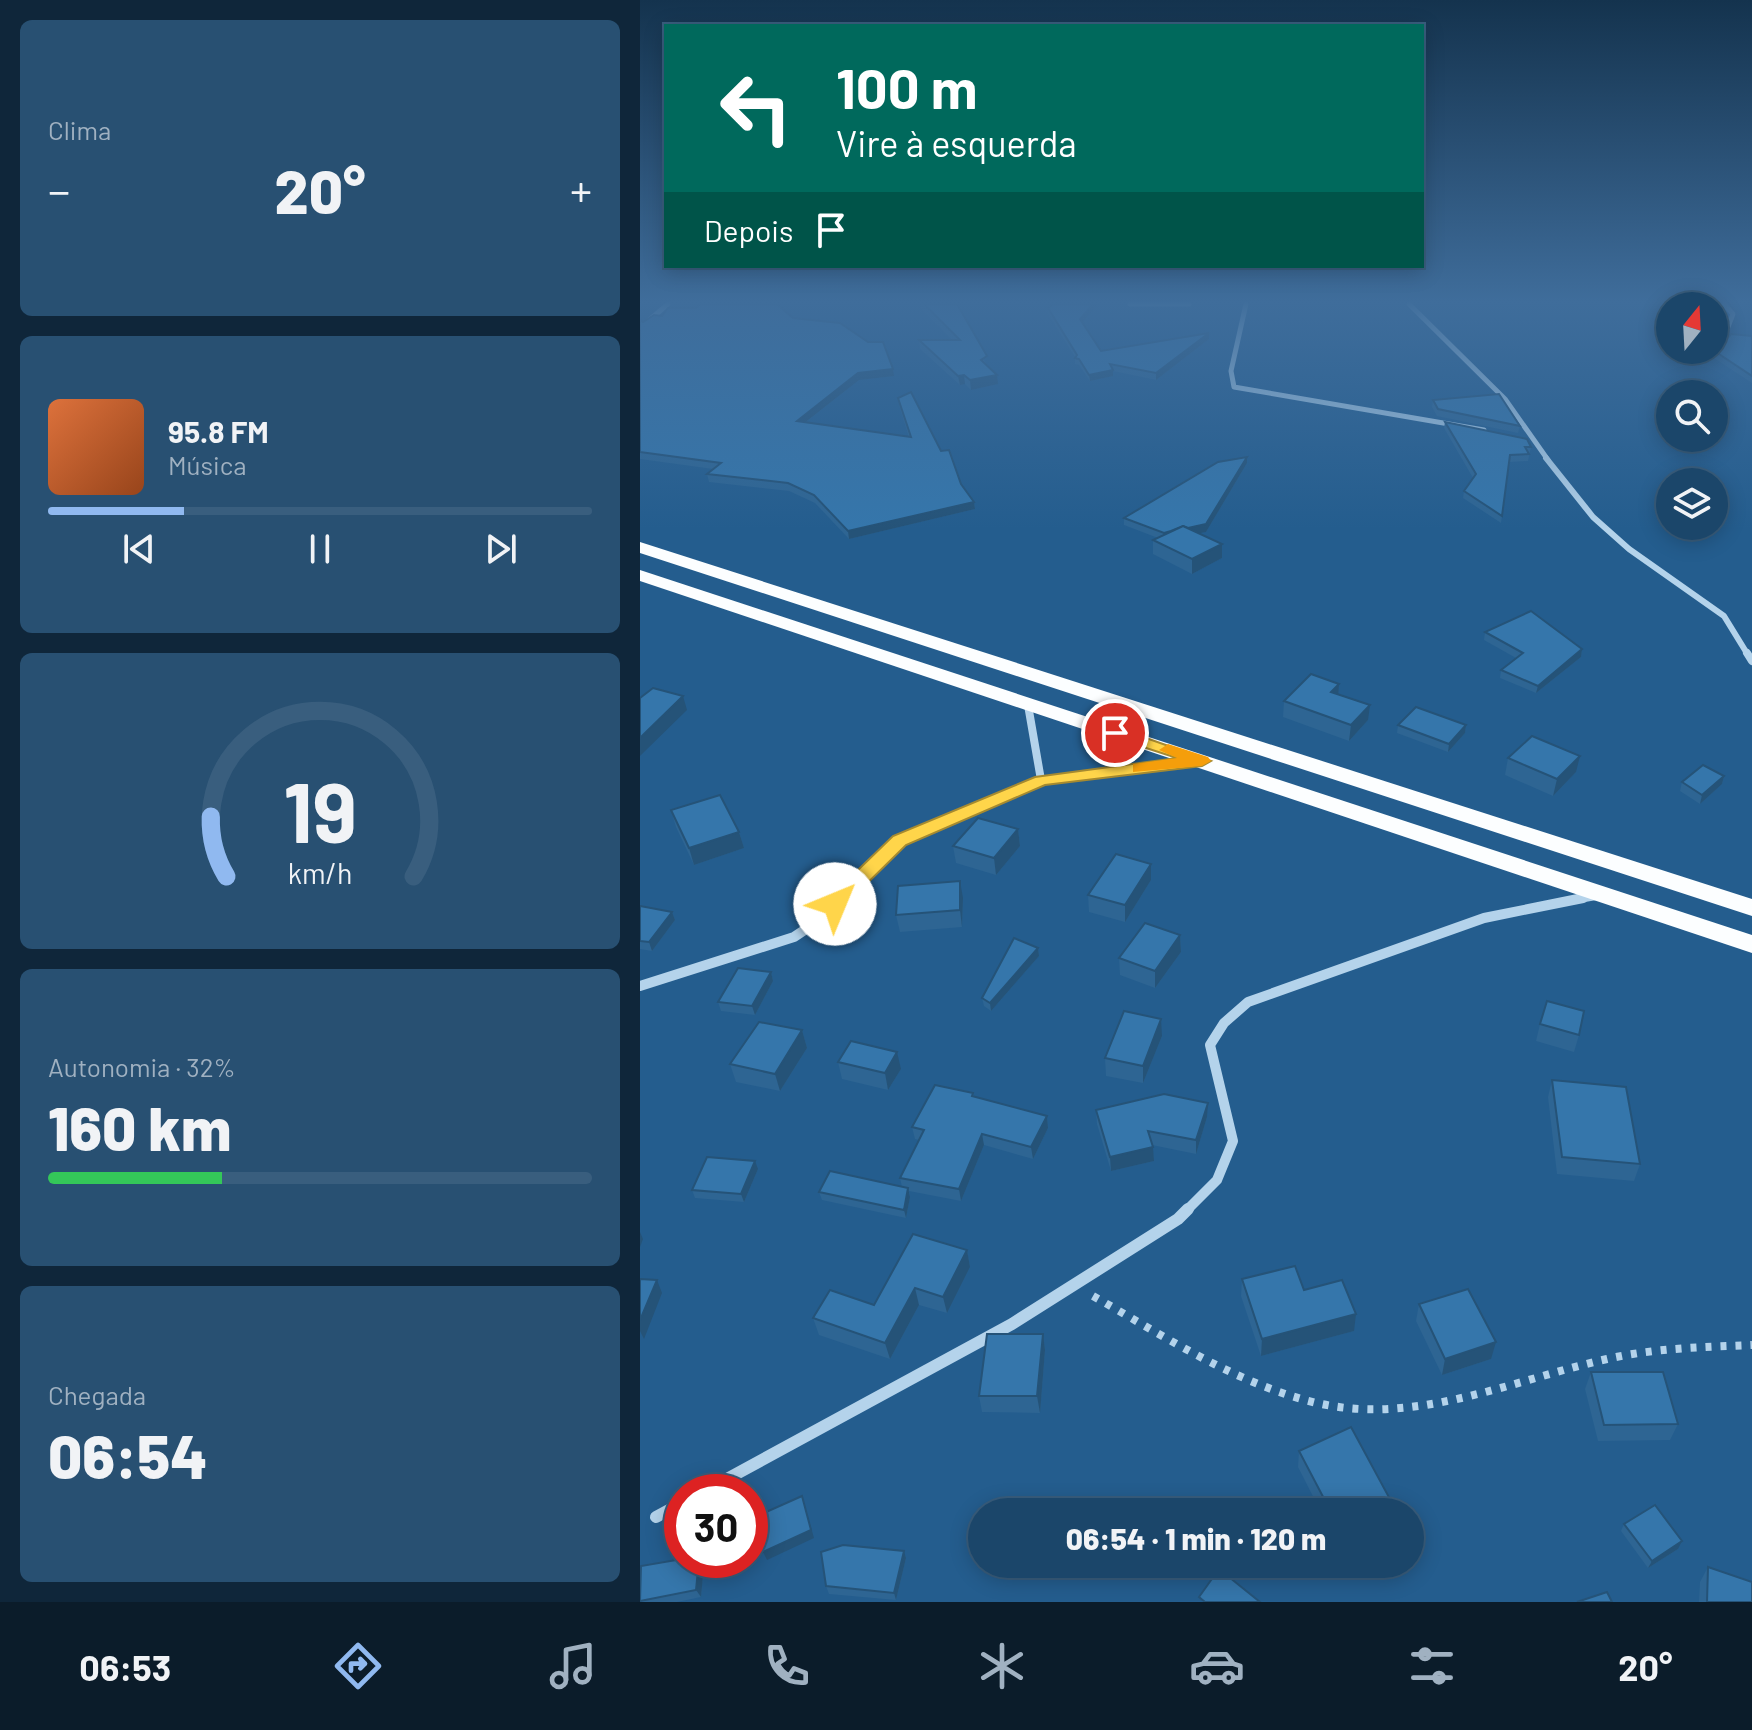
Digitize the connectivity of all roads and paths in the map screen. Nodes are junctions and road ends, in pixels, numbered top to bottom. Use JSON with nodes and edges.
{"nodes":[{"id":1,"x":1232,"y":379,"type":"edge"},
{"id":2,"x":1485,"y":379,"type":"edge"},
{"id":3,"x":1491,"y":432,"type":"edge"},
{"id":4,"x":1519,"y":439,"type":"edge"},
{"id":5,"x":1534,"y":442,"type":"junction"},
{"id":6,"x":640,"y":547,"type":"edge"},
{"id":7,"x":640,"y":575,"type":"edge"},
{"id":8,"x":1752,"y":661,"type":"edge"},
{"id":9,"x":1028,"y":705,"type":"junction"},
{"id":10,"x":1202,"y":761,"type":"junction"},
{"id":11,"x":1041,"y":780,"type":"junction"},
{"id":12,"x":1600,"y":895,"type":"junction"},
{"id":13,"x":1752,"y":908,"type":"edge"},
{"id":14,"x":1752,"y":944,"type":"edge"},
{"id":15,"x":640,"y":986,"type":"edge"},
{"id":16,"x":1074,"y":1285,"type":"junction"},
{"id":17,"x":1752,"y":1345,"type":"edge"},
{"id":18,"x":736,"y":1474,"type":"edge"},
{"id":19,"x":664,"y":1513,"type":"edge"},
{"id":20,"x":656,"y":1517,"type":"dead end"}],
"edges":[{"from":1,"to":3,"type":"street"},
{"from":2,"to":5,"type":"street"},
{"from":4,"to":5,"type":"street"},
{"from":5,"to":8,"type":"street"},
{"from":6,"to":13,"type":"highway"},
{"from":7,"to":9,"type":"highway"},
{"from":9,"to":10,"type":"highway"},
{"from":9,"to":11,"type":"street"},
{"from":10,"to":11,"type":"street"},
{"from":10,"to":12,"type":"highway"},
{"from":11,"to":15,"type":"street"},
{"from":12,"to":14,"type":"highway"},
{"from":12,"to":16,"type":"street"},
{"from":16,"to":17,"type":"path"},
{"from":16,"to":18,"type":"street"},
{"from":19,"to":20,"type":"street"}]}
